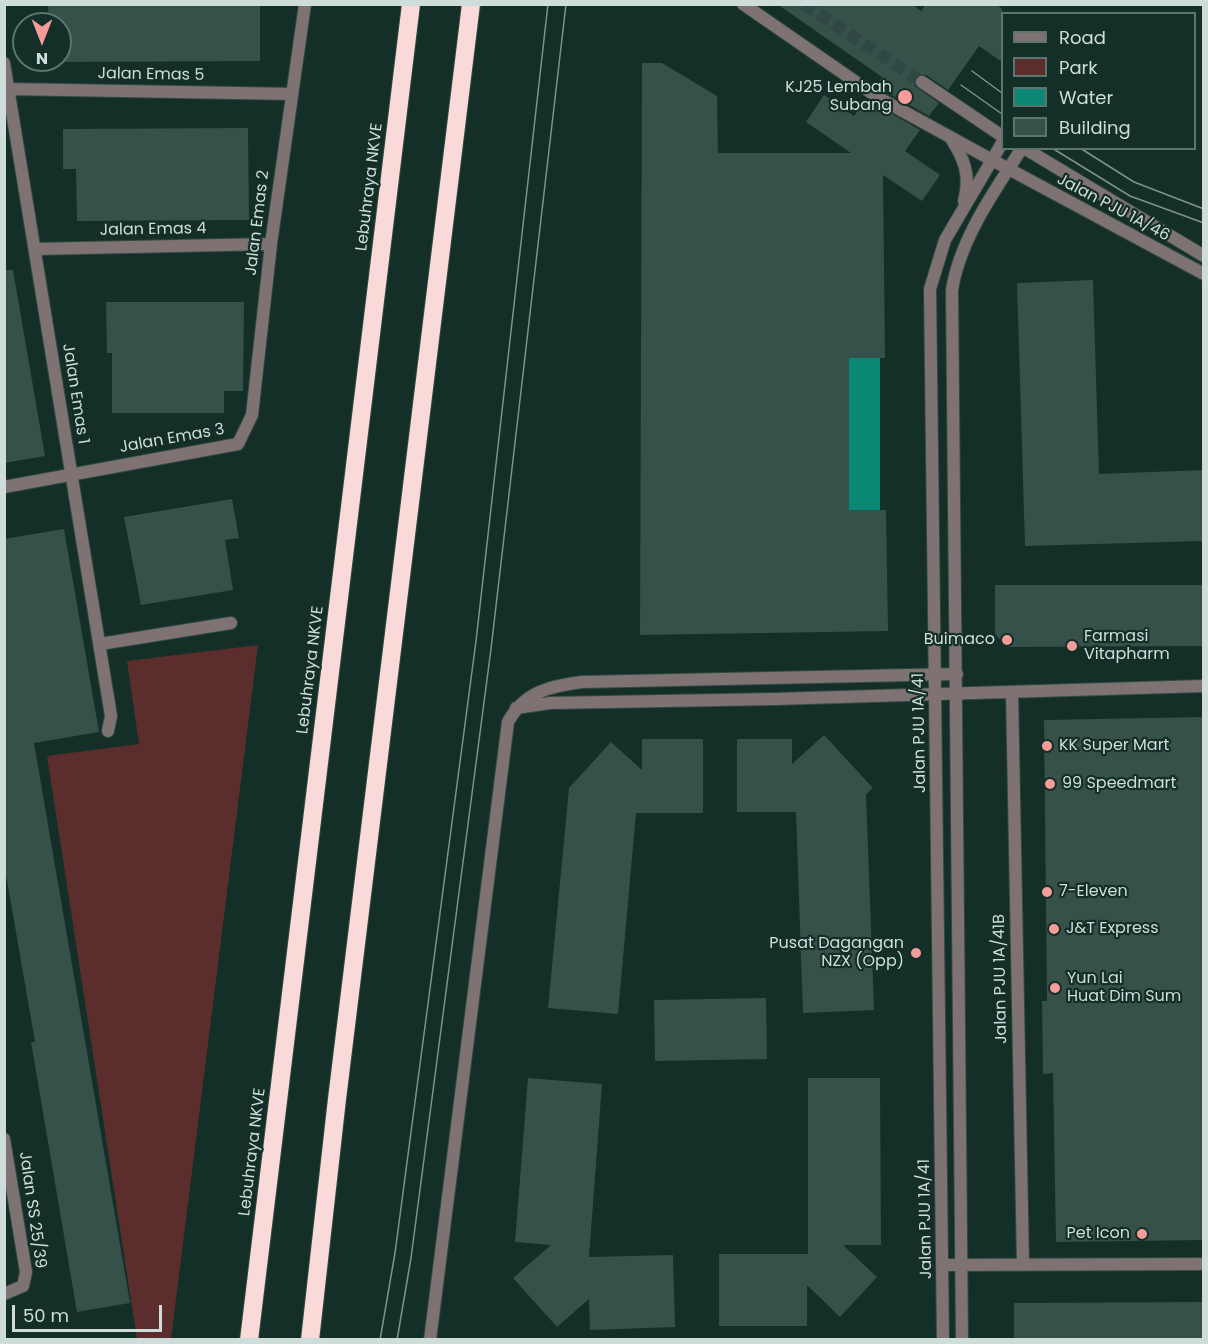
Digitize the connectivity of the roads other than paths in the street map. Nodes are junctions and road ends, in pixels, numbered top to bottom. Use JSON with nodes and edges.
{"nodes":[{"id":1,"x":305,"y":4,"type":"edge"},
{"id":2,"x":411,"y":4,"type":"edge"},
{"id":3,"x":471,"y":4,"type":"edge"},
{"id":4,"x":743,"y":4,"type":"edge"},
{"id":5,"x":4,"y":63,"type":"edge"},
{"id":6,"x":922,"y":82,"type":"tunnel mouth"},
{"id":7,"x":9,"y":89,"type":"junction"},
{"id":8,"x":292,"y":94,"type":"junction"},
{"id":9,"x":1001,"y":135,"type":"edge"},
{"id":10,"x":951,"y":138,"type":"junction"},
{"id":11,"x":1001,"y":145,"type":"edge"},
{"id":12,"x":1022,"y":150,"type":"edge"},
{"id":13,"x":1026,"y":150,"type":"edge"},
{"id":14,"x":992,"y":160,"type":"junction"},
{"id":15,"x":1008,"y":170,"type":"junction"},
{"id":16,"x":960,"y":214,"type":"junction"},
{"id":17,"x":272,"y":244,"type":"junction"},
{"id":18,"x":35,"y":249,"type":"junction"},
{"id":19,"x":1203,"y":256,"type":"edge"},
{"id":20,"x":1203,"y":274,"type":"edge"},
{"id":21,"x":238,"y":444,"type":"joint"},
{"id":22,"x":72,"y":474,"type":"junction"},
{"id":23,"x":4,"y":487,"type":"edge"},
{"id":24,"x":231,"y":623,"type":"dead end"},
{"id":25,"x":100,"y":644,"type":"junction"},
{"id":26,"x":957,"y":674,"type":"junction"},
{"id":27,"x":935,"y":675,"type":"junction"},
{"id":28,"x":1203,"y":686,"type":"edge"},
{"id":29,"x":1012,"y":692,"type":"junction"},
{"id":30,"x":957,"y":693,"type":"junction"},
{"id":31,"x":936,"y":694,"type":"junction"},
{"id":32,"x":515,"y":709,"type":"junction"},
{"id":33,"x":108,"y":731,"type":"dead end"},
{"id":34,"x":4,"y":1139,"type":"edge"},
{"id":35,"x":1203,"y":1264,"type":"edge"},
{"id":36,"x":943,"y":1265,"type":"junction"},
{"id":37,"x":962,"y":1265,"type":"junction"},
{"id":38,"x":1023,"y":1265,"type":"junction"},
{"id":39,"x":4,"y":1294,"type":"edge"},
{"id":40,"x":249,"y":1340,"type":"edge"},
{"id":41,"x":310,"y":1340,"type":"edge"},
{"id":42,"x":430,"y":1340,"type":"edge"},
{"id":43,"x":943,"y":1340,"type":"edge"},
{"id":44,"x":962,"y":1340,"type":"edge"}],
"edges":[{"from":1,"to":8,"type":"street","name":"Jalan Emas 2"},
{"from":2,"to":40,"type":"highway","name":"Lebuhraya NKVE"},
{"from":3,"to":41,"type":"highway"},
{"from":4,"to":10,"type":"street"},
{"from":5,"to":7,"type":"street","name":"Jalan Emas 1"},
{"from":6,"to":9,"type":"street"},
{"from":7,"to":8,"type":"street","name":"Jalan Emas 5"},
{"from":7,"to":18,"type":"street","name":"Jalan Emas 1"},
{"from":8,"to":17,"type":"street","name":"Jalan Emas 2"},
{"from":10,"to":14,"type":"street"},
{"from":10,"to":16,"type":"street"},
{"from":11,"to":14,"type":"street","name":"Jalan PJU 1A/41"},
{"from":12,"to":15,"type":"street"},
{"from":13,"to":19,"type":"street","name":"Jalan PJU 1A/46"},
{"from":14,"to":15,"type":"street","name":"Jalan PJU 1A/46"},
{"from":14,"to":16,"type":"street","name":"Jalan PJU 1A/41"},
{"from":15,"to":20,"type":"street","name":"Jalan PJU 1A/46"},
{"from":15,"to":26,"type":"street"},
{"from":16,"to":27,"type":"street","name":"Jalan PJU 1A/41"},
{"from":17,"to":18,"type":"street","name":"Jalan Emas 4"},
{"from":17,"to":21,"type":"street","name":"Jalan Emas 2"},
{"from":18,"to":22,"type":"street","name":"Jalan Emas 1"},
{"from":21,"to":22,"type":"street","name":"Jalan Emas 3"},
{"from":22,"to":23,"type":"street","name":"Jalan Emas 3"},
{"from":22,"to":25,"type":"street","name":"Jalan Emas 1"},
{"from":24,"to":25,"type":"street"},
{"from":25,"to":33,"type":"street","name":"Jalan Emas 1"},
{"from":26,"to":27,"type":"street"},
{"from":26,"to":30,"type":"street"},
{"from":27,"to":31,"type":"street","name":"Jalan PJU 1A/41"},
{"from":27,"to":32,"type":"street"},
{"from":28,"to":29,"type":"street"},
{"from":29,"to":30,"type":"street"},
{"from":29,"to":38,"type":"street","name":"Jalan PJU 1A/41B"},
{"from":30,"to":31,"type":"street"},
{"from":30,"to":37,"type":"street"},
{"from":31,"to":32,"type":"street"},
{"from":31,"to":36,"type":"street","name":"Jalan PJU 1A/41"},
{"from":32,"to":42,"type":"street"},
{"from":34,"to":39,"type":"street","name":"Jalan SS 25/39"},
{"from":35,"to":38,"type":"street"},
{"from":36,"to":37,"type":"street"},
{"from":36,"to":43,"type":"street","name":"Jalan PJU 1A/41"},
{"from":37,"to":38,"type":"street"},
{"from":37,"to":44,"type":"street"}]}
